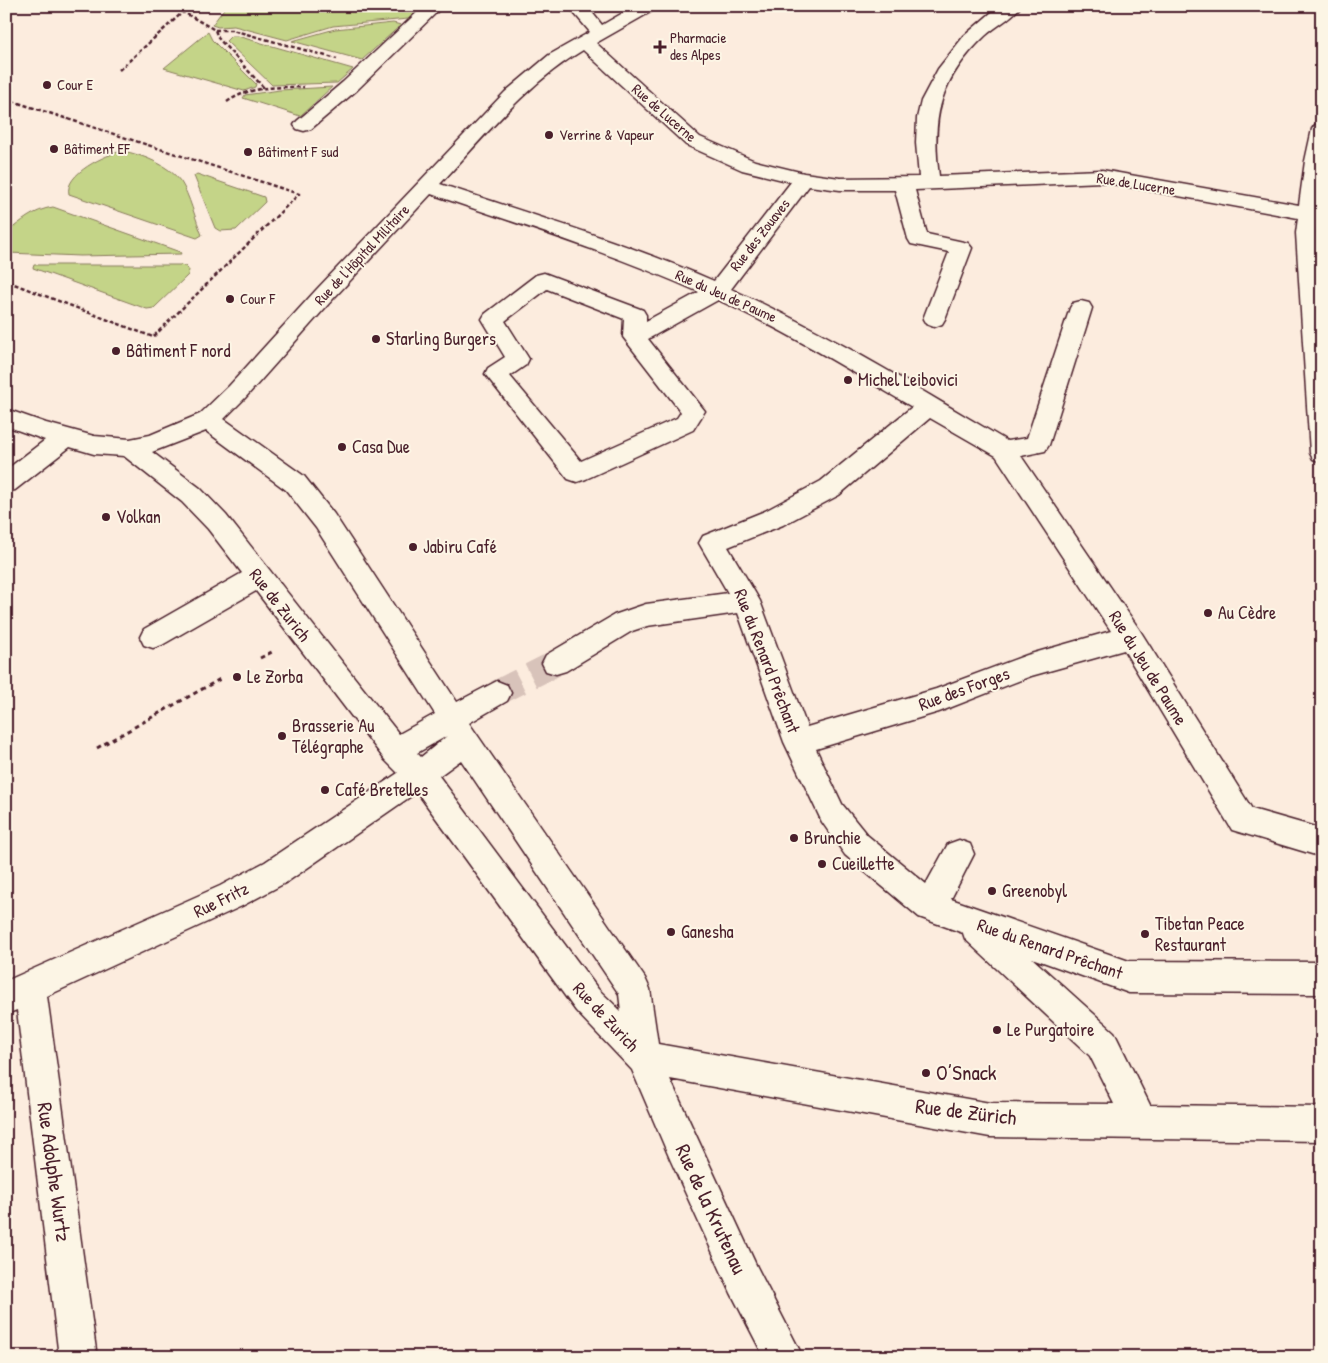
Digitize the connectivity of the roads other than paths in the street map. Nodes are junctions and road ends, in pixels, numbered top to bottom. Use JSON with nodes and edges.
{"nodes":[{"id":1,"x":434,"y":6,"type":"edge"},
{"id":2,"x":577,"y":6,"type":"edge"},
{"id":3,"x":648,"y":6,"type":"edge"},
{"id":4,"x":1012,"y":6,"type":"edge"},
{"id":5,"x":593,"y":38,"type":"junction"},
{"id":6,"x":304,"y":125,"type":"dead end"},
{"id":7,"x":1322,"y":129,"type":"edge"},
{"id":8,"x":804,"y":179,"type":"junction"},
{"id":9,"x":930,"y":183,"type":"junction"},
{"id":10,"x":903,"y":184,"type":"junction"},
{"id":11,"x":426,"y":186,"type":"junction"},
{"id":12,"x":1308,"y":213,"type":"junction"},
{"id":13,"x":718,"y":291,"type":"junction"},
{"id":14,"x":1082,"y":308,"type":"dead end"},
{"id":15,"x":934,"y":319,"type":"dead end"},
{"id":16,"x":634,"y":337,"type":"junction"},
{"id":17,"x":930,"y":405,"type":"junction"},
{"id":18,"x":6,"y":417,"type":"edge"},
{"id":19,"x":208,"y":420,"type":"junction"},
{"id":20,"x":64,"y":438,"type":"junction"},
{"id":21,"x":130,"y":448,"type":"junction"},
{"id":22,"x":1004,"y":450,"type":"junction"},
{"id":23,"x":1322,"y":453,"type":"edge"},
{"id":24,"x":6,"y":483,"type":"edge"},
{"id":25,"x":258,"y":577,"type":"junction"},
{"id":26,"x":746,"y":601,"type":"junction"},
{"id":27,"x":153,"y":637,"type":"dead end"},
{"id":28,"x":1130,"y":637,"type":"junction"},
{"id":29,"x":556,"y":663,"type":"tunnel mouth"},
{"id":30,"x":497,"y":693,"type":"tunnel mouth"},
{"id":31,"x":459,"y":730,"type":"junction"},
{"id":32,"x":798,"y":742,"type":"junction"},
{"id":33,"x":395,"y":751,"type":"junction"},
{"id":34,"x":420,"y":774,"type":"junction"},
{"id":35,"x":1322,"y":843,"type":"edge"},
{"id":36,"x":958,"y":854,"type":"dead end"},
{"id":37,"x":930,"y":907,"type":"junction"},
{"id":38,"x":966,"y":920,"type":"junction"},
{"id":39,"x":1322,"y":978,"type":"edge"},
{"id":40,"x":18,"y":993,"type":"edge"},
{"id":41,"x":644,"y":1058,"type":"junction"},
{"id":42,"x":1141,"y":1122,"type":"junction"},
{"id":43,"x":1322,"y":1124,"type":"edge"},
{"id":44,"x":78,"y":1357,"type":"edge"},
{"id":45,"x":784,"y":1357,"type":"edge"}],
"edges":[{"from":1,"to":6,"type":"street"},
{"from":2,"to":5,"type":"street","name":"Rue de Lucerne"},
{"from":3,"to":5,"type":"street","name":"Rue de l'Hôpital Militaire"},
{"from":4,"to":9,"type":"street"},
{"from":5,"to":8,"type":"street","name":"Rue de Lucerne"},
{"from":5,"to":11,"type":"street","name":"Rue de l'Hôpital Militaire"},
{"from":7,"to":12,"type":"street"},
{"from":8,"to":10,"type":"street","name":"Rue de Lucerne"},
{"from":8,"to":13,"type":"street","name":"Rue des Zouaves"},
{"from":9,"to":10,"type":"street","name":"Rue de Lucerne"},
{"from":9,"to":12,"type":"street","name":"Rue de Lucerne"},
{"from":10,"to":15,"type":"street"},
{"from":11,"to":13,"type":"street","name":"Rue du Jeu de Paume"},
{"from":11,"to":19,"type":"street","name":"Rue de l'Hôpital Militaire"},
{"from":12,"to":23,"type":"street"},
{"from":13,"to":16,"type":"street"},
{"from":13,"to":17,"type":"street","name":"Rue du Jeu de Paume"},
{"from":14,"to":22,"type":"street"},
{"from":16,"to":16,"type":"street"},
{"from":17,"to":22,"type":"street","name":"Rue du Jeu de Paume"},
{"from":17,"to":26,"type":"street","name":"Rue du Renard Prêchant"},
{"from":18,"to":20,"type":"street","name":"Rue de l'Hôpital Militaire"},
{"from":19,"to":21,"type":"street","name":"Rue de l'Hôpital Militaire"},
{"from":19,"to":31,"type":"street","name":"Rue de Zurich"},
{"from":20,"to":21,"type":"street","name":"Rue de l'Hôpital Militaire"},
{"from":20,"to":24,"type":"street"},
{"from":21,"to":25,"type":"street","name":"Rue de Zurich"},
{"from":22,"to":28,"type":"street","name":"Rue du Jeu de Paume"},
{"from":25,"to":27,"type":"street"},
{"from":25,"to":33,"type":"street","name":"Rue de Zurich"},
{"from":26,"to":29,"type":"street"},
{"from":26,"to":32,"type":"street","name":"Rue du Renard Prêchant"},
{"from":28,"to":32,"type":"street","name":"Rue des Forges"},
{"from":28,"to":35,"type":"street","name":"Rue du Jeu de Paume"},
{"from":30,"to":31,"type":"street"},
{"from":31,"to":33,"type":"street"},
{"from":31,"to":34,"type":"street"},
{"from":31,"to":41,"type":"street","name":"Rue de Zurich"},
{"from":32,"to":37,"type":"street","name":"Rue du Renard Prêchant"},
{"from":33,"to":34,"type":"street","name":"Rue de Zurich"},
{"from":34,"to":40,"type":"street","name":"Rue Fritz"},
{"from":34,"to":41,"type":"street","name":"Rue de Zurich"},
{"from":36,"to":37,"type":"street"},
{"from":37,"to":38,"type":"street","name":"Rue du Renard Prêchant"},
{"from":38,"to":39,"type":"street","name":"Rue du Renard Prêchant"},
{"from":38,"to":42,"type":"street"},
{"from":40,"to":44,"type":"street","name":"Rue Adolphe Wurtz"},
{"from":41,"to":42,"type":"street","name":"Rue de Zürich"},
{"from":41,"to":45,"type":"street","name":"Rue de la Krutenau"},
{"from":42,"to":43,"type":"street","name":"Rue de Zürich"}]}
